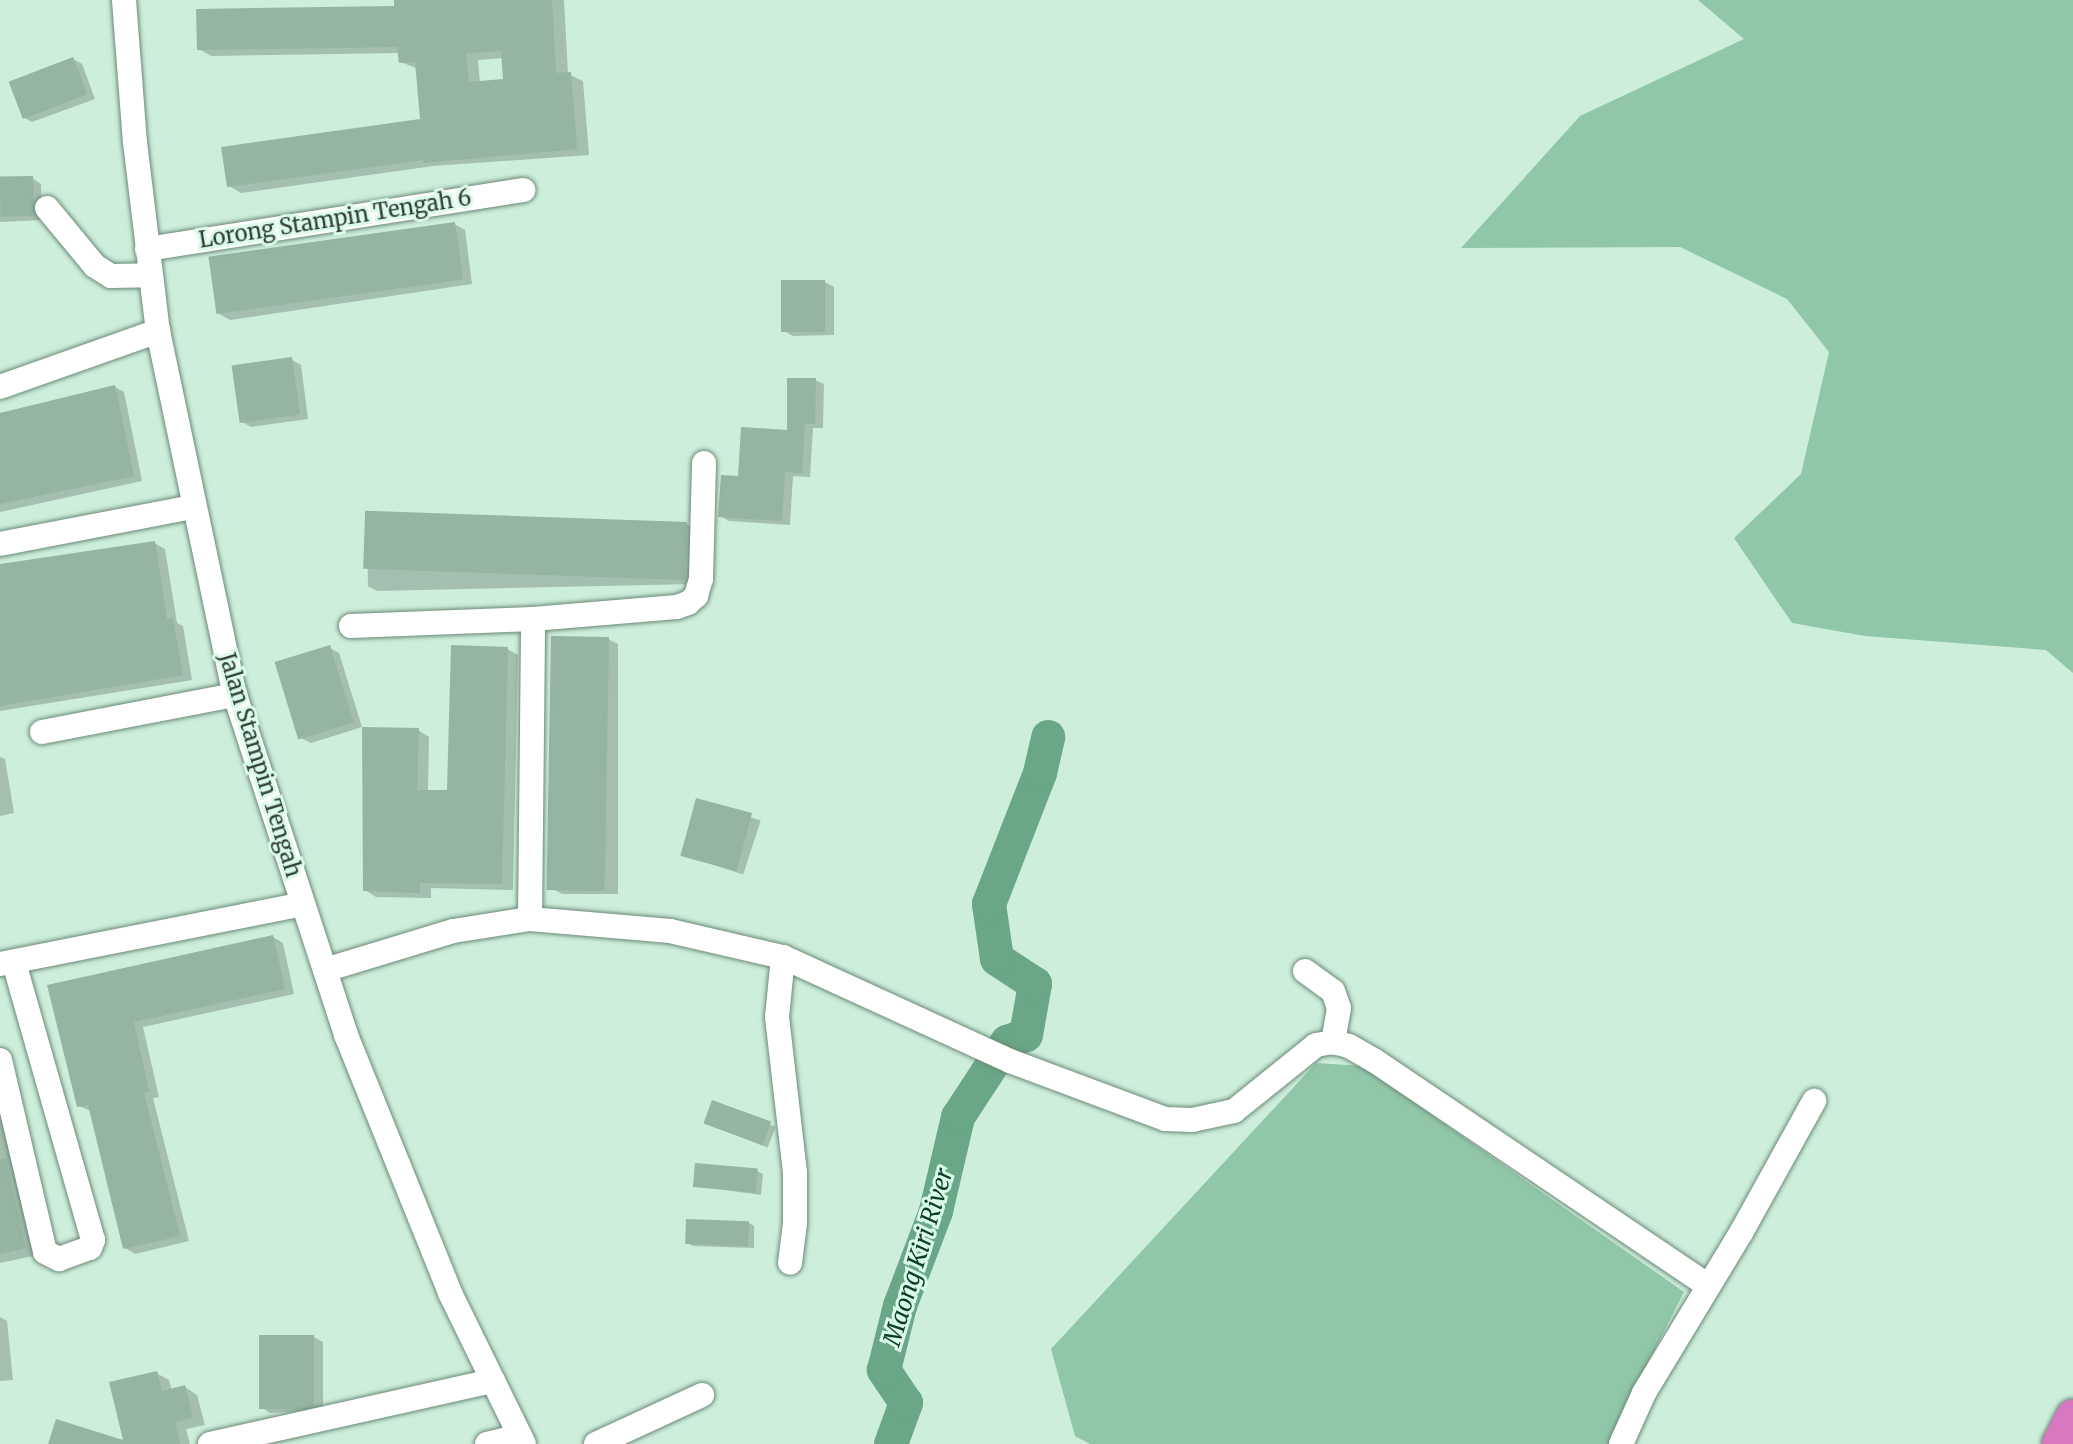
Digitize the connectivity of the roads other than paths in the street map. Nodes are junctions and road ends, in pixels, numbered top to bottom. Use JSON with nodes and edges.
{"nodes":[{"id":1,"x":124,"y":0,"type":"edge"},
{"id":2,"x":523,"y":190,"type":"dead end"},
{"id":3,"x":47,"y":208,"type":"dead end"},
{"id":4,"x":147,"y":249,"type":"junction"},
{"id":5,"x":150,"y":275,"type":"junction"},
{"id":6,"x":158,"y":331,"type":"junction"},
{"id":7,"x":0,"y":387,"type":"edge"},
{"id":8,"x":704,"y":463,"type":"dead end"},
{"id":9,"x":193,"y":507,"type":"junction"},
{"id":10,"x":0,"y":544,"type":"edge"},
{"id":11,"x":533,"y":619,"type":"junction"},
{"id":12,"x":351,"y":626,"type":"dead end"},
{"id":13,"x":235,"y":695,"type":"junction"},
{"id":14,"x":42,"y":732,"type":"dead end"},
{"id":15,"x":302,"y":904,"type":"junction"},
{"id":16,"x":530,"y":919,"type":"junction"},
{"id":17,"x":783,"y":957,"type":"junction"},
{"id":18,"x":7,"y":963,"type":"edge"},
{"id":19,"x":325,"y":970,"type":"junction"},
{"id":20,"x":1305,"y":971,"type":"dead end"},
{"id":21,"x":1333,"y":1042,"type":"junction"},
{"id":22,"x":0,"y":1060,"type":"edge"},
{"id":23,"x":1814,"y":1101,"type":"dead end"},
{"id":24,"x":790,"y":1263,"type":"dead end"},
{"id":25,"x":1708,"y":1286,"type":"junction"},
{"id":26,"x":493,"y":1381,"type":"junction"},
{"id":27,"x":702,"y":1395,"type":"dead end"},
{"id":28,"x":2073,"y":1417,"type":"edge"},
{"id":29,"x":522,"y":1440,"type":"edge"},
{"id":30,"x":210,"y":1444,"type":"edge"},
{"id":31,"x":487,"y":1444,"type":"edge"},
{"id":32,"x":596,"y":1444,"type":"edge"},
{"id":33,"x":1621,"y":1444,"type":"edge"},
{"id":34,"x":2059,"y":1444,"type":"edge"},
{"id":35,"x":2066,"y":1444,"type":"edge"}],
"edges":[{"from":1,"to":4,"type":"street","name":"Jalan Stampin Tengah"},
{"from":2,"to":4,"type":"street","name":"Lorong Stampin Tengah 6"},
{"from":3,"to":5,"type":"street"},
{"from":4,"to":5,"type":"street","name":"Jalan Stampin Tengah"},
{"from":5,"to":6,"type":"street","name":"Jalan Stampin Tengah"},
{"from":6,"to":7,"type":"street"},
{"from":6,"to":9,"type":"street","name":"Jalan Stampin Tengah"},
{"from":8,"to":11,"type":"street"},
{"from":9,"to":10,"type":"street"},
{"from":9,"to":13,"type":"street","name":"Jalan Stampin Tengah"},
{"from":11,"to":12,"type":"street"},
{"from":11,"to":16,"type":"street"},
{"from":13,"to":14,"type":"street"},
{"from":13,"to":15,"type":"street","name":"Jalan Stampin Tengah"},
{"from":15,"to":18,"type":"street"},
{"from":15,"to":19,"type":"street","name":"Jalan Stampin Tengah"},
{"from":16,"to":17,"type":"street"},
{"from":16,"to":19,"type":"street"},
{"from":17,"to":21,"type":"street"},
{"from":17,"to":24,"type":"street"},
{"from":18,"to":22,"type":"street"},
{"from":19,"to":26,"type":"street","name":"Jalan Stampin Tengah"},
{"from":20,"to":21,"type":"street"},
{"from":21,"to":25,"type":"street"},
{"from":23,"to":25,"type":"street"},
{"from":25,"to":33,"type":"street"},
{"from":26,"to":29,"type":"street","name":"Jalan Stampin Tengah"},
{"from":26,"to":30,"type":"street"},
{"from":27,"to":32,"type":"street"},
{"from":28,"to":34,"type":"highway"},
{"from":28,"to":35,"type":"highway"},
{"from":29,"to":31,"type":"street"}]}
